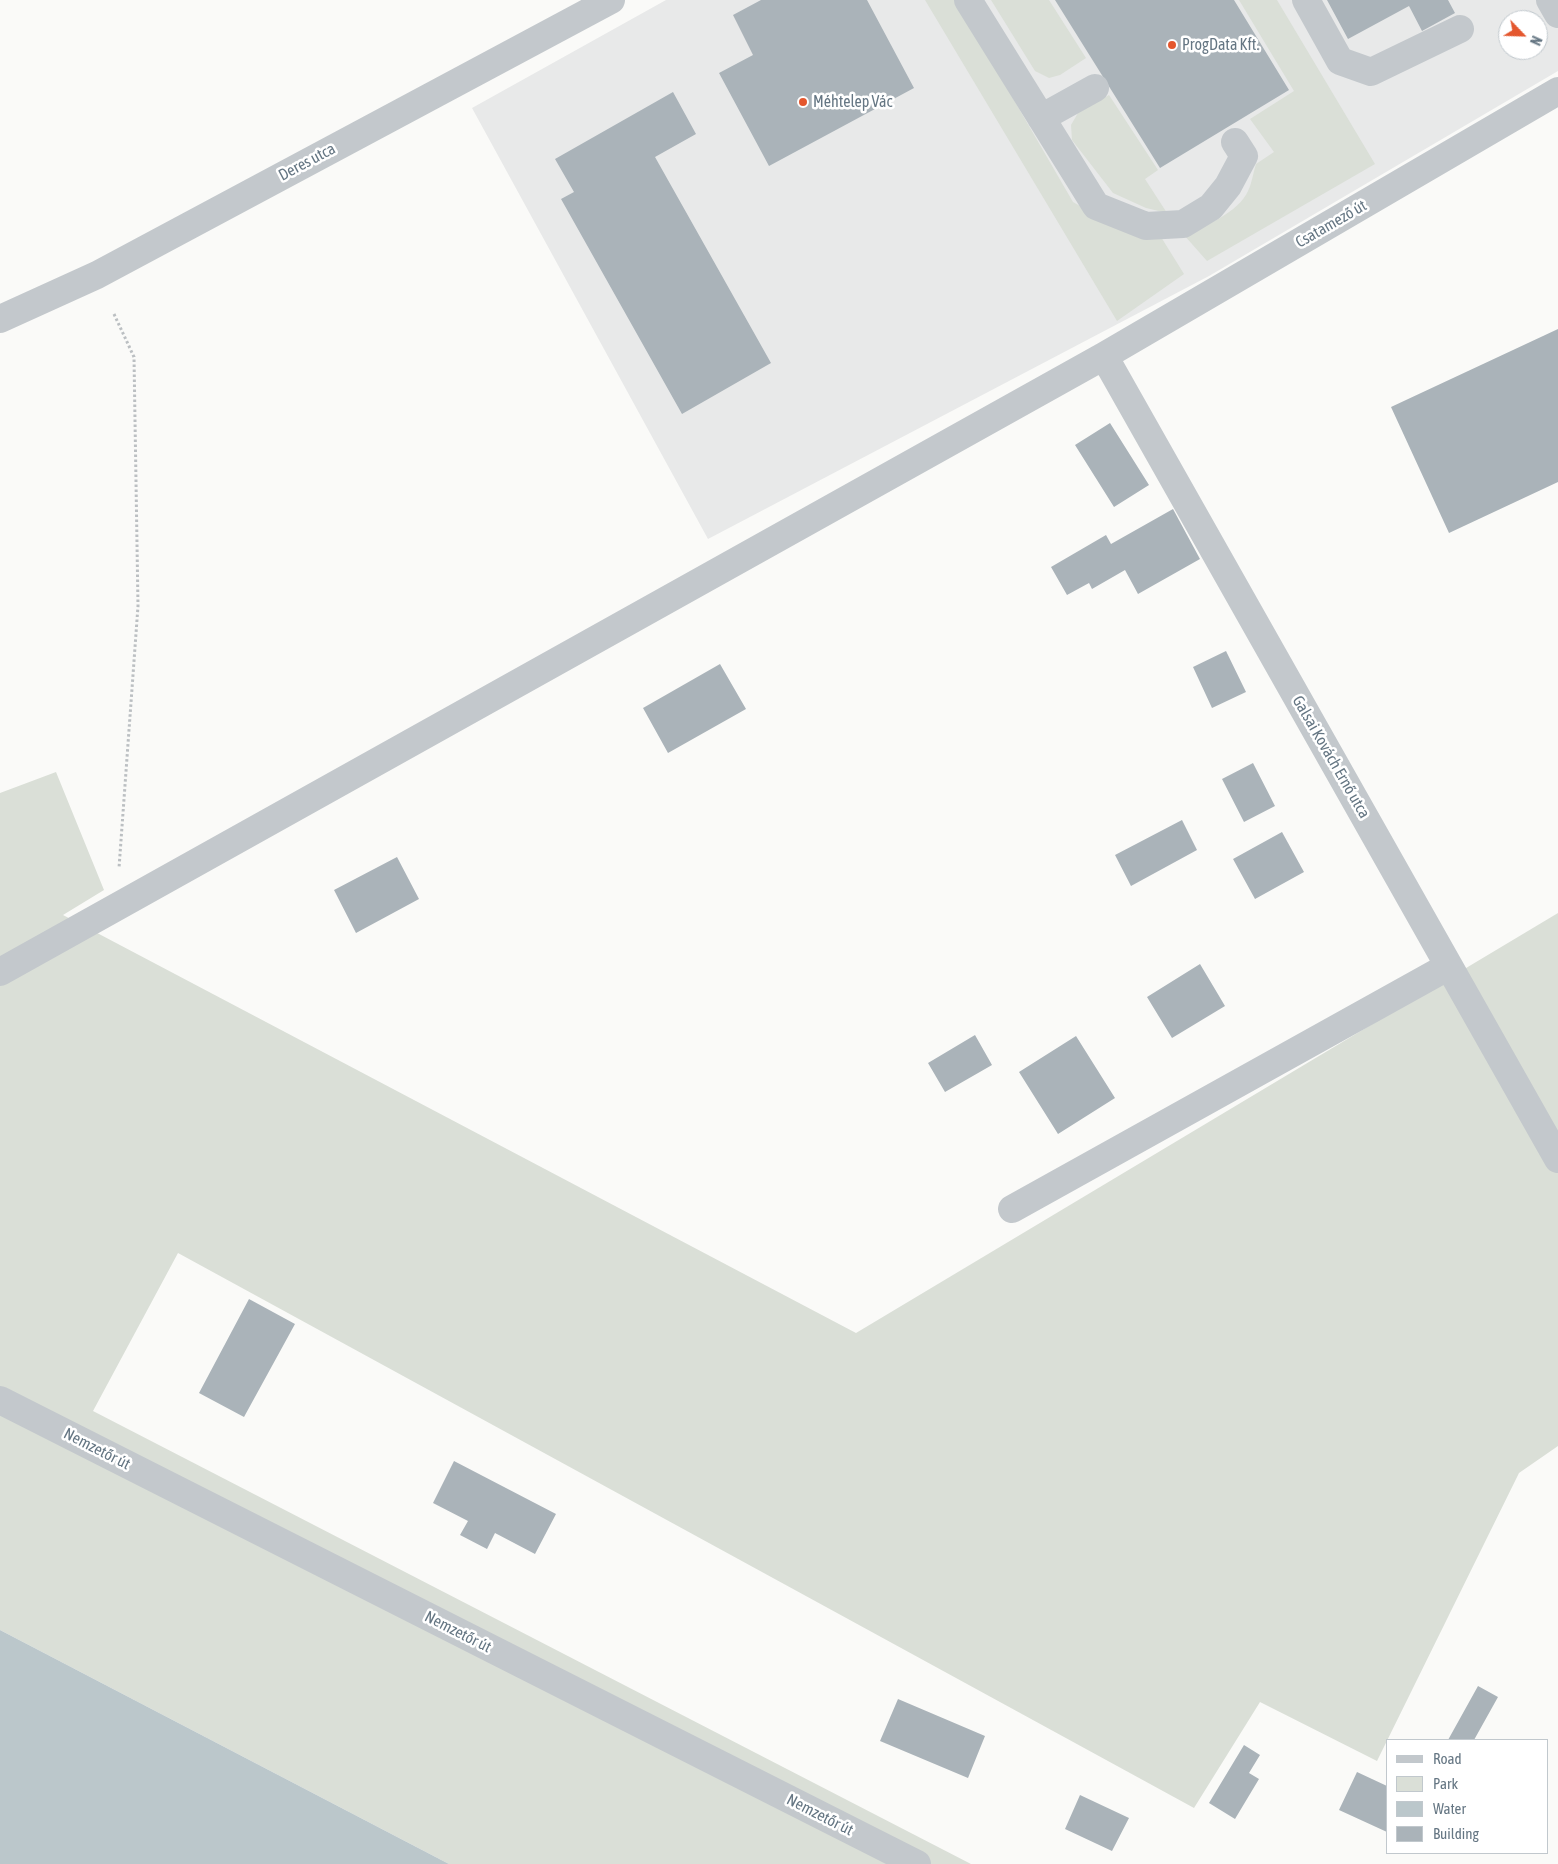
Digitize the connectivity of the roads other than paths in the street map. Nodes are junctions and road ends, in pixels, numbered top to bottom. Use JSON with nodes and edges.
{"nodes":[{"id":1,"x":611,"y":0,"type":"edge"},
{"id":2,"x":968,"y":0,"type":"edge"},
{"id":3,"x":1306,"y":0,"type":"edge"},
{"id":4,"x":1550,"y":0,"type":"edge"},
{"id":5,"x":1558,"y":14,"type":"edge"},
{"id":6,"x":1460,"y":29,"type":"dead end"},
{"id":7,"x":1094,"y":88,"type":"dead end"},
{"id":8,"x":1558,"y":91,"type":"edge"},
{"id":9,"x":1041,"y":118,"type":"junction"},
{"id":10,"x":1235,"y":142,"type":"dead end"},
{"id":11,"x":0,"y":319,"type":"edge"},
{"id":12,"x":1104,"y":356,"type":"junction"},
{"id":13,"x":1449,"y":966,"type":"junction"},
{"id":14,"x":0,"y":972,"type":"edge"},
{"id":15,"x":1558,"y":1159,"type":"edge"},
{"id":16,"x":1012,"y":1209,"type":"dead end"},
{"id":17,"x":0,"y":1400,"type":"edge"},
{"id":18,"x":917,"y":1864,"type":"edge"}],
"edges":[{"from":1,"to":11,"type":"street","name":"Deres utca"},
{"from":2,"to":9,"type":"street"},
{"from":3,"to":6,"type":"street"},
{"from":4,"to":5,"type":"street"},
{"from":7,"to":9,"type":"street"},
{"from":8,"to":12,"type":"street","name":"Csatamező út"},
{"from":9,"to":10,"type":"street"},
{"from":12,"to":13,"type":"street","name":"Galsai Kovách Ernő utca"},
{"from":12,"to":14,"type":"street","name":"Csatamező út"},
{"from":13,"to":15,"type":"street","name":"Galsai Kovách Ernő utca"},
{"from":13,"to":16,"type":"street"},
{"from":17,"to":18,"type":"street","name":"Nemzetőr út"}]}
